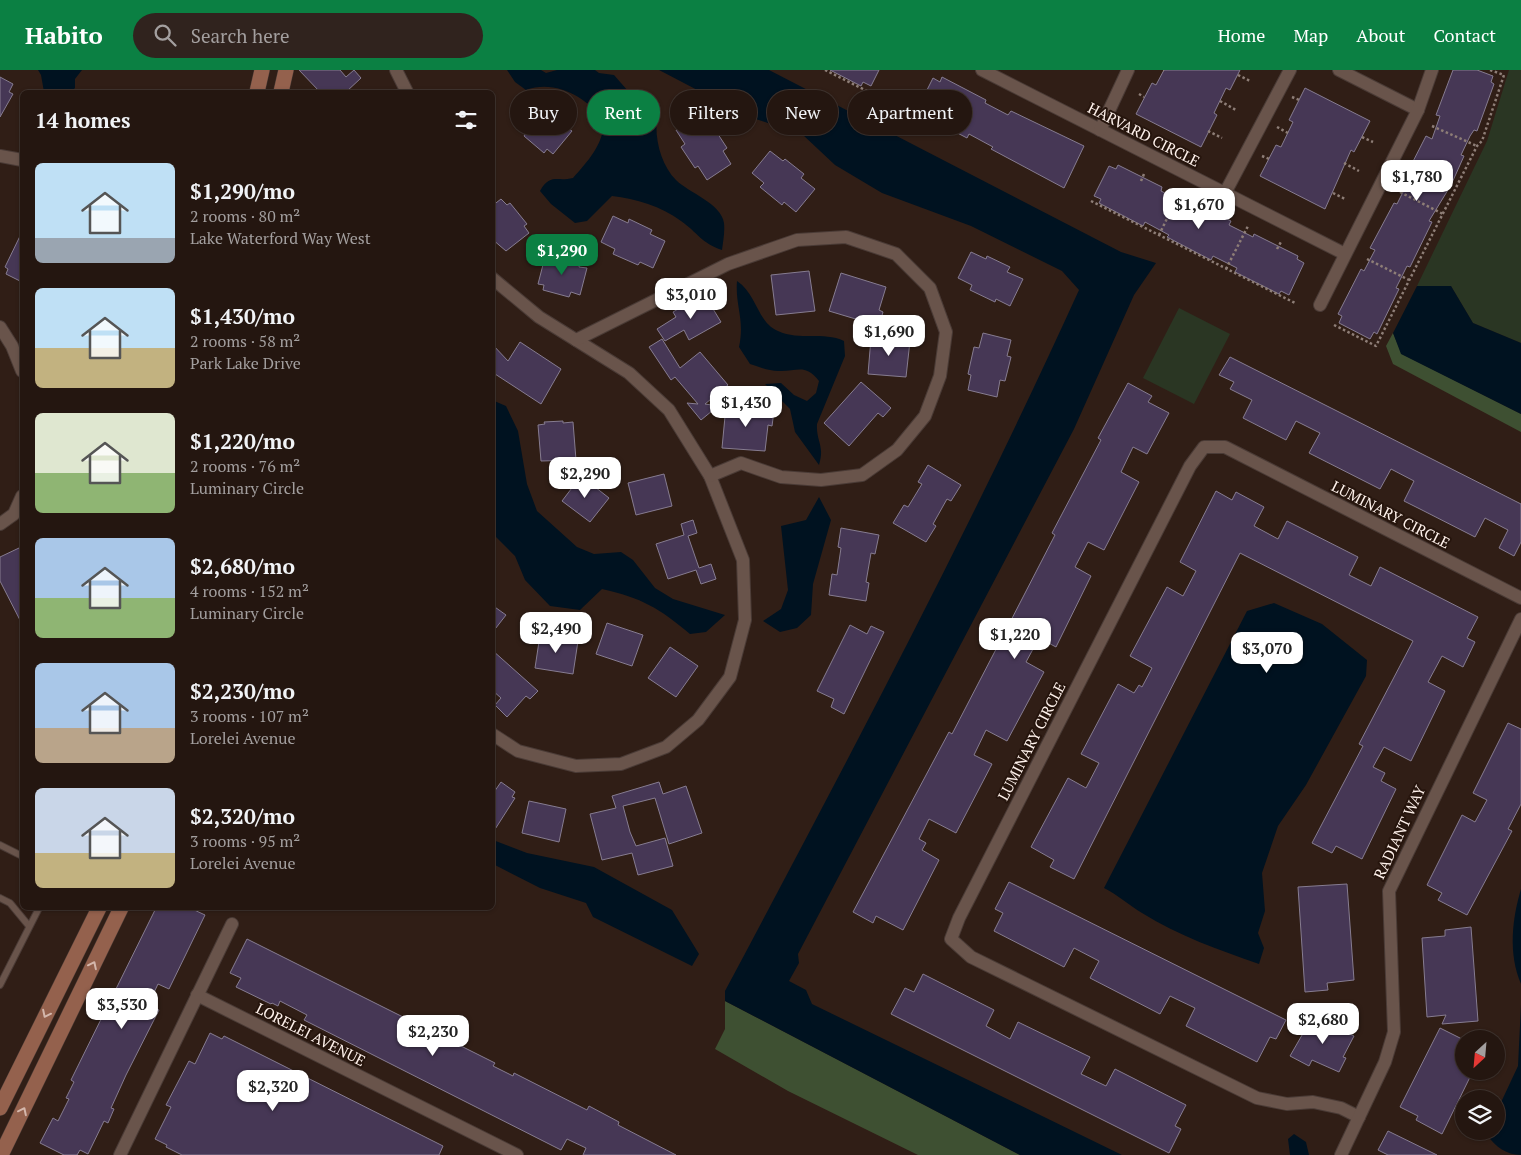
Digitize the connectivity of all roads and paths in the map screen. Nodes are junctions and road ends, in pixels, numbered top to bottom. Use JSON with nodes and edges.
{"nodes":[{"id":1,"x":262,"y":70,"type":"edge"},
{"id":2,"x":286,"y":70,"type":"edge"},
{"id":3,"x":396,"y":70,"type":"edge"},
{"id":4,"x":825,"y":70,"type":"edge"},
{"id":5,"x":982,"y":70,"type":"edge"},
{"id":6,"x":1128,"y":70,"type":"edge"},
{"id":7,"x":1290,"y":70,"type":"edge"},
{"id":8,"x":1339,"y":70,"type":"edge"},
{"id":9,"x":1432,"y":70,"type":"edge"},
{"id":10,"x":1490,"y":70,"type":"edge"},
{"id":11,"x":1238,"y":75,"type":"dead end"},
{"id":12,"x":1250,"y":81,"type":"dead end"},
{"id":13,"x":257,"y":90,"type":"edge"},
{"id":14,"x":281,"y":90,"type":"edge"},
{"id":15,"x":406,"y":90,"type":"edge"},
{"id":16,"x":866,"y":90,"type":"edge"},
{"id":17,"x":1139,"y":94,"type":"dead end"},
{"id":18,"x":1144,"y":97,"type":"dead end"},
{"id":19,"x":1292,"y":97,"type":"dead end"},
{"id":20,"x":1299,"y":100,"type":"dead end"},
{"id":21,"x":1220,"y":101,"type":"dead end"},
{"id":22,"x":1236,"y":110,"type":"dead end"},
{"id":23,"x":1418,"y":110,"type":"junction"},
{"id":24,"x":1432,"y":126,"type":"dead end"},
{"id":25,"x":1277,"y":127,"type":"dead end"},
{"id":26,"x":1100,"y":130,"type":"junction"},
{"id":27,"x":1208,"y":131,"type":"dead end"},
{"id":28,"x":1288,"y":133,"type":"dead end"},
{"id":29,"x":1362,"y":137,"type":"dead end"},
{"id":30,"x":1222,"y":138,"type":"dead end"},
{"id":31,"x":1373,"y":142,"type":"dead end"},
{"id":32,"x":1477,"y":146,"type":"junction"},
{"id":33,"x":0,"y":156,"type":"edge"},
{"id":34,"x":1262,"y":156,"type":"dead end"},
{"id":35,"x":1269,"y":159,"type":"dead end"},
{"id":36,"x":20,"y":160,"type":"edge"},
{"id":37,"x":1344,"y":164,"type":"dead end"},
{"id":38,"x":1359,"y":171,"type":"dead end"},
{"id":39,"x":1144,"y":174,"type":"dead end"},
{"id":40,"x":1141,"y":181,"type":"dead end"},
{"id":41,"x":1180,"y":192,"type":"dead end"},
{"id":42,"x":1400,"y":192,"type":"dead end"},
{"id":43,"x":1225,"y":193,"type":"junction"},
{"id":44,"x":1333,"y":193,"type":"dead end"},
{"id":45,"x":1345,"y":199,"type":"dead end"},
{"id":46,"x":1091,"y":201,"type":"dead end"},
{"id":47,"x":1214,"y":208,"type":"dead end"},
{"id":48,"x":1443,"y":214,"type":"junction"},
{"id":49,"x":1210,"y":215,"type":"dead end"},
{"id":50,"x":1248,"y":226,"type":"dead end"},
{"id":51,"x":1159,"y":235,"type":"junction"},
{"id":52,"x":1281,"y":242,"type":"dead end"},
{"id":53,"x":1277,"y":249,"type":"dead end"},
{"id":54,"x":1346,"y":254,"type":"junction"},
{"id":55,"x":1367,"y":259,"type":"dead end"},
{"id":56,"x":1226,"y":269,"type":"junction"},
{"id":57,"x":495,"y":280,"type":"edge"},
{"id":58,"x":1409,"y":280,"type":"junction"},
{"id":59,"x":1295,"y":303,"type":"dead end"},
{"id":60,"x":1320,"y":305,"type":"dead end"},
{"id":61,"x":1334,"y":325,"type":"dead end"},
{"id":62,"x":0,"y":327,"type":"edge"},
{"id":63,"x":576,"y":340,"type":"junction"},
{"id":64,"x":20,"y":367,"type":"edge"},
{"id":65,"x":710,"y":476,"type":"junction"},
{"id":66,"x":20,"y":500,"type":"edge"},
{"id":67,"x":0,"y":524,"type":"edge"},
{"id":68,"x":1521,"y":598,"type":"edge"},
{"id":69,"x":1521,"y":620,"type":"edge"},
{"id":70,"x":495,"y":736,"type":"edge"},
{"id":71,"x":0,"y":845,"type":"edge"},
{"id":72,"x":20,"y":855,"type":"edge"},
{"id":73,"x":0,"y":898,"type":"edge"},
{"id":74,"x":37,"y":910,"type":"edge"},
{"id":75,"x":98,"y":910,"type":"edge"},
{"id":76,"x":120,"y":910,"type":"edge"},
{"id":77,"x":232,"y":924,"type":"dead end"},
{"id":78,"x":29,"y":926,"type":"junction"},
{"id":79,"x":0,"y":985,"type":"edge"},
{"id":80,"x":197,"y":995,"type":"junction"},
{"id":81,"x":0,"y":1108,"type":"edge"},
{"id":82,"x":1359,"y":1117,"type":"junction"},
{"id":83,"x":124,"y":1154,"type":"edge"},
{"id":84,"x":1,"y":1155,"type":"edge"},
{"id":85,"x":517,"y":1155,"type":"edge"},
{"id":86,"x":1341,"y":1155,"type":"edge"}],
"edges":[{"from":1,"to":13,"type":"street"},
{"from":2,"to":14,"type":"street"},
{"from":3,"to":15,"type":"street"},
{"from":4,"to":16,"type":"path"},
{"from":5,"to":26,"type":"street","name":"HARVARD CIRCLE"},
{"from":6,"to":26,"type":"street"},
{"from":7,"to":43,"type":"street"},
{"from":8,"to":23,"type":"street"},
{"from":9,"to":23,"type":"street"},
{"from":10,"to":32,"type":"path"},
{"from":11,"to":12,"type":"path"},
{"from":17,"to":18,"type":"path"},
{"from":19,"to":20,"type":"path"},
{"from":21,"to":22,"type":"path"},
{"from":23,"to":54,"type":"street"},
{"from":24,"to":32,"type":"path"},
{"from":25,"to":28,"type":"path"},
{"from":26,"to":43,"type":"street","name":"HARVARD CIRCLE"},
{"from":27,"to":30,"type":"path"},
{"from":29,"to":31,"type":"path"},
{"from":32,"to":48,"type":"path"},
{"from":33,"to":36,"type":"street"},
{"from":34,"to":35,"type":"path"},
{"from":37,"to":38,"type":"path"},
{"from":39,"to":40,"type":"path"},
{"from":41,"to":51,"type":"path"},
{"from":42,"to":48,"type":"path"},
{"from":43,"to":54,"type":"street","name":"HARVARD CIRCLE"},
{"from":44,"to":45,"type":"path"},
{"from":46,"to":51,"type":"path"},
{"from":47,"to":49,"type":"path"},
{"from":48,"to":58,"type":"path"},
{"from":50,"to":56,"type":"path"},
{"from":51,"to":56,"type":"path"},
{"from":52,"to":53,"type":"path"},
{"from":54,"to":60,"type":"street"},
{"from":55,"to":58,"type":"path"},
{"from":56,"to":59,"type":"path"},
{"from":57,"to":63,"type":"street"},
{"from":58,"to":61,"type":"path"},
{"from":62,"to":64,"type":"street"},
{"from":63,"to":65,"type":"street"},
{"from":63,"to":65,"type":"street"},
{"from":65,"to":70,"type":"street"},
{"from":66,"to":67,"type":"street"},
{"from":68,"to":82,"type":"street","name":"LUMINARY CIRCLE"},
{"from":69,"to":82,"type":"street","name":"RADIANT WAY"},
{"from":71,"to":72,"type":"lane"},
{"from":73,"to":78,"type":"lane"},
{"from":74,"to":78,"type":"lane"},
{"from":75,"to":81,"type":"street","one_way":true},
{"from":84,"to":76,"type":"street","one_way":true},
{"from":77,"to":80,"type":"street"},
{"from":78,"to":79,"type":"lane"},
{"from":80,"to":83,"type":"street"},
{"from":80,"to":85,"type":"street","name":"LORELEI AVENUE"},
{"from":82,"to":86,"type":"street","name":"RADIANT WAY"}]}
